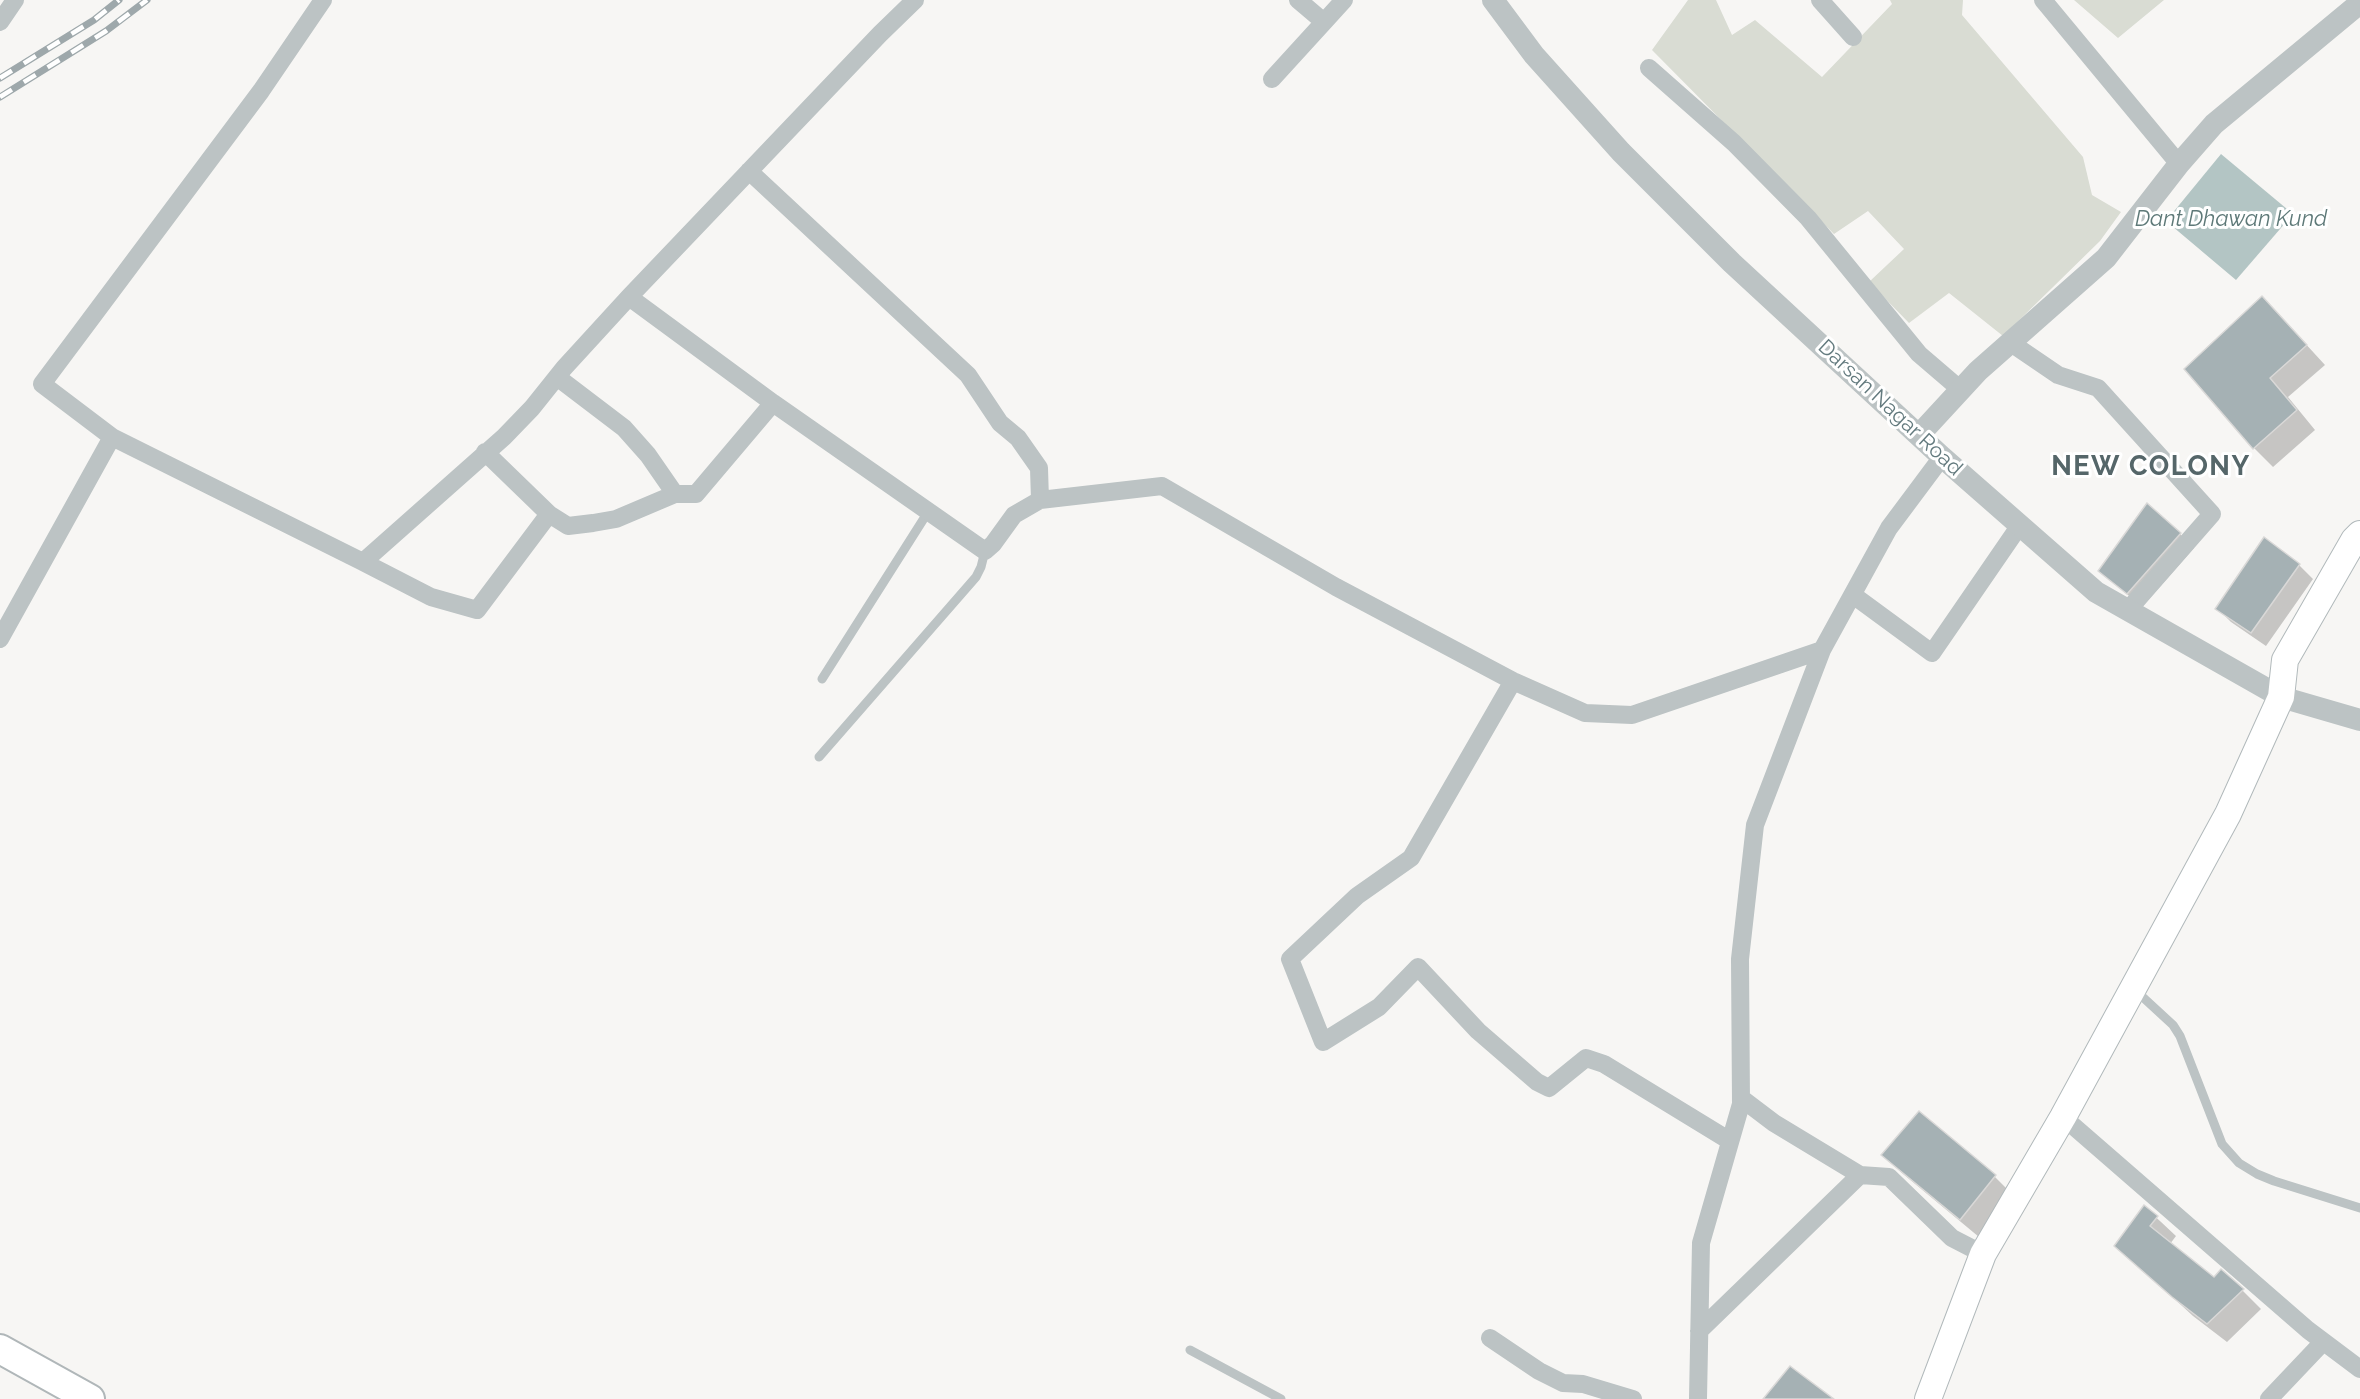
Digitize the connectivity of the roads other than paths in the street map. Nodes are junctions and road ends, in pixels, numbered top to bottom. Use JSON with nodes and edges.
{"nodes":[{"id":1,"x":15,"y":0,"type":"edge"},
{"id":2,"x":323,"y":0,"type":"edge"},
{"id":3,"x":915,"y":0,"type":"edge"},
{"id":4,"x":1298,"y":0,"type":"edge"},
{"id":5,"x":1344,"y":0,"type":"edge"},
{"id":6,"x":1493,"y":0,"type":"edge"},
{"id":7,"x":1820,"y":0,"type":"edge"},
{"id":8,"x":2043,"y":0,"type":"edge"},
{"id":9,"x":2360,"y":3,"type":"edge"},
{"id":10,"x":0,"y":22,"type":"edge"},
{"id":11,"x":1324,"y":22,"type":"junction"},
{"id":12,"x":1853,"y":37,"type":"dead end"},
{"id":13,"x":1649,"y":68,"type":"dead end"},
{"id":14,"x":1272,"y":79,"type":"dead end"},
{"id":15,"x":2179,"y":164,"type":"junction"},
{"id":16,"x":749,"y":171,"type":"junction"},
{"id":17,"x":629,"y":297,"type":"junction"},
{"id":18,"x":2011,"y":343,"type":"junction"},
{"id":19,"x":557,"y":377,"type":"junction"},
{"id":20,"x":1960,"y":390,"type":"junction"},
{"id":21,"x":773,"y":403,"type":"junction"},
{"id":22,"x":1918,"y":435,"type":"junction"},
{"id":23,"x":112,"y":437,"type":"junction"},
{"id":24,"x":485,"y":452,"type":"junction"},
{"id":25,"x":1942,"y":457,"type":"junction"},
{"id":26,"x":675,"y":494,"type":"junction"},
{"id":27,"x":1040,"y":500,"type":"junction"},
{"id":28,"x":928,"y":512,"type":"junction"},
{"id":29,"x":549,"y":514,"type":"junction"},
{"id":30,"x":2020,"y":525,"type":"junction"},
{"id":31,"x":2360,"y":534,"type":"edge"},
{"id":32,"x":984,"y":551,"type":"junction"},
{"id":33,"x":363,"y":562,"type":"junction"},
{"id":34,"x":1853,"y":595,"type":"junction"},
{"id":35,"x":2128,"y":610,"type":"junction"},
{"id":36,"x":0,"y":639,"type":"edge"},
{"id":37,"x":1822,"y":650,"type":"junction"},
{"id":38,"x":822,"y":679,"type":"dead end"},
{"id":39,"x":1513,"y":681,"type":"junction"},
{"id":40,"x":2281,"y":697,"type":"junction"},
{"id":41,"x":2360,"y":720,"type":"edge"},
{"id":42,"x":819,"y":757,"type":"dead end"},
{"id":43,"x":2134,"y":989,"type":"junction"},
{"id":44,"x":1741,"y":1098,"type":"junction"},
{"id":45,"x":2064,"y":1117,"type":"junction"},
{"id":46,"x":1730,"y":1141,"type":"junction"},
{"id":47,"x":1860,"y":1175,"type":"junction"},
{"id":48,"x":2360,"y":1208,"type":"edge"},
{"id":49,"x":1983,"y":1254,"type":"junction"},
{"id":50,"x":1699,"y":1331,"type":"junction"},
{"id":51,"x":1490,"y":1338,"type":"dead end"},
{"id":52,"x":2323,"y":1342,"type":"junction"},
{"id":53,"x":0,"y":1349,"type":"edge"},
{"id":54,"x":1190,"y":1350,"type":"dead end"},
{"id":55,"x":2360,"y":1369,"type":"edge"},
{"id":56,"x":90,"y":1399,"type":"edge"},
{"id":57,"x":1281,"y":1399,"type":"edge"},
{"id":58,"x":1633,"y":1399,"type":"edge"},
{"id":59,"x":1698,"y":1399,"type":"edge"},
{"id":60,"x":1928,"y":1399,"type":"edge"},
{"id":61,"x":2269,"y":1399,"type":"edge"}],
"edges":[{"from":1,"to":10,"type":"street"},
{"from":2,"to":23,"type":"street"},
{"from":3,"to":16,"type":"street"},
{"from":4,"to":11,"type":"street"},
{"from":5,"to":11,"type":"street"},
{"from":6,"to":22,"type":"street","name":"Darsan Nagar Road"},
{"from":7,"to":12,"type":"street"},
{"from":8,"to":15,"type":"street"},
{"from":9,"to":15,"type":"street"},
{"from":11,"to":14,"type":"street"},
{"from":13,"to":20,"type":"street"},
{"from":15,"to":18,"type":"street"},
{"from":16,"to":17,"type":"street"},
{"from":16,"to":27,"type":"street"},
{"from":17,"to":19,"type":"street"},
{"from":17,"to":21,"type":"street"},
{"from":18,"to":20,"type":"street"},
{"from":18,"to":35,"type":"street"},
{"from":19,"to":24,"type":"street"},
{"from":19,"to":26,"type":"street"},
{"from":20,"to":22,"type":"street"},
{"from":21,"to":26,"type":"street"},
{"from":21,"to":28,"type":"street"},
{"from":22,"to":25,"type":"street","name":"Darsan Nagar Road"},
{"from":23,"to":33,"type":"street"},
{"from":23,"to":36,"type":"street"},
{"from":24,"to":29,"type":"street"},
{"from":24,"to":33,"type":"street"},
{"from":25,"to":30,"type":"street","name":"Darsan Nagar Road"},
{"from":25,"to":34,"type":"street"},
{"from":26,"to":29,"type":"street"},
{"from":27,"to":32,"type":"street"},
{"from":27,"to":39,"type":"street"},
{"from":28,"to":32,"type":"street"},
{"from":28,"to":38,"type":"lane"},
{"from":29,"to":33,"type":"street"},
{"from":30,"to":34,"type":"street"},
{"from":30,"to":35,"type":"street","name":"Darsan Nagar Road"},
{"from":31,"to":40,"type":"main road"},
{"from":32,"to":42,"type":"lane"},
{"from":34,"to":37,"type":"street"},
{"from":35,"to":40,"type":"street","name":"Darsan Nagar Road"},
{"from":37,"to":39,"type":"street"},
{"from":37,"to":44,"type":"street"},
{"from":39,"to":46,"type":"street"},
{"from":40,"to":41,"type":"street","name":"Darsan Nagar Road"},
{"from":40,"to":43,"type":"main road"},
{"from":43,"to":45,"type":"main road"},
{"from":43,"to":48,"type":"lane"},
{"from":44,"to":46,"type":"street"},
{"from":44,"to":47,"type":"street"},
{"from":45,"to":49,"type":"main road"},
{"from":45,"to":52,"type":"street"},
{"from":46,"to":50,"type":"street"},
{"from":47,"to":49,"type":"street"},
{"from":47,"to":50,"type":"street"},
{"from":49,"to":60,"type":"main road"},
{"from":50,"to":59,"type":"street"},
{"from":51,"to":58,"type":"street"},
{"from":52,"to":55,"type":"street"},
{"from":52,"to":61,"type":"street"},
{"from":53,"to":56,"type":"main road"},
{"from":54,"to":57,"type":"lane"}]}
